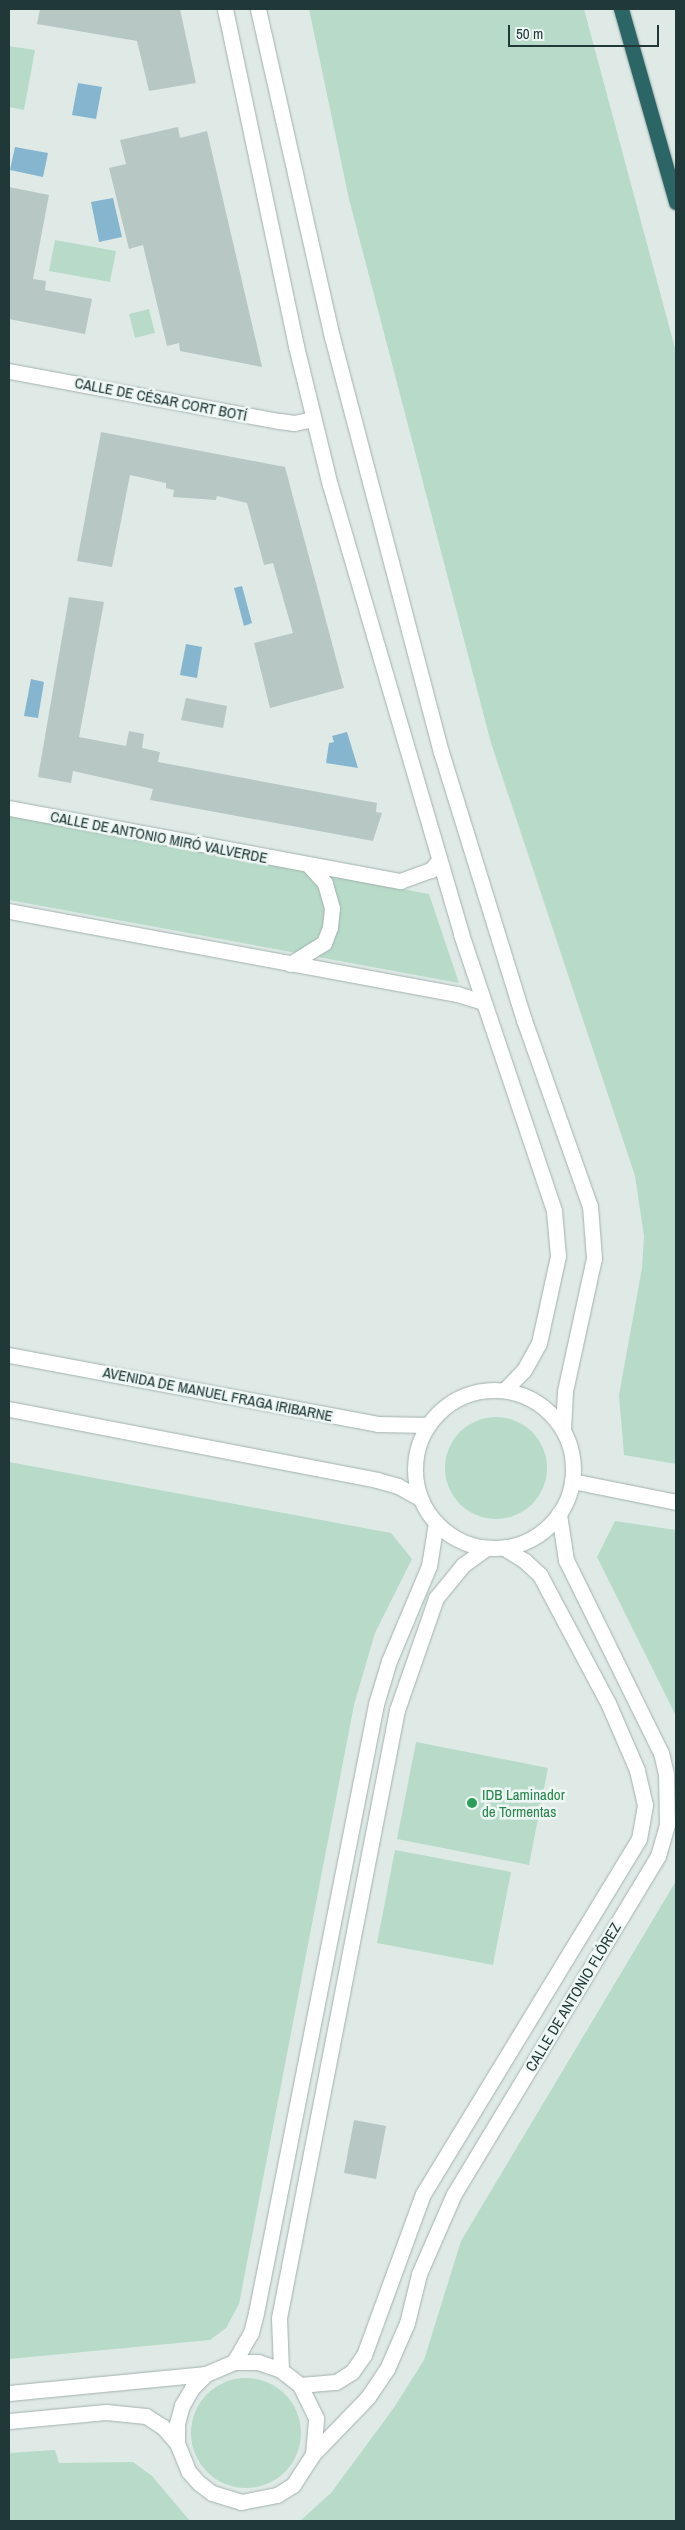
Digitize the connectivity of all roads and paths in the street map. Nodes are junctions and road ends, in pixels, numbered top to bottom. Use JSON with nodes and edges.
{"nodes":[{"id":1,"x":225,"y":9,"type":"edge"},
{"id":2,"x":258,"y":9,"type":"edge"},
{"id":3,"x":621,"y":9,"type":"edge"},
{"id":4,"x":676,"y":202,"type":"edge"},
{"id":5,"x":9,"y":370,"type":"edge"},
{"id":6,"x":313,"y":419,"type":"junction"},
{"id":7,"x":9,"y":808,"type":"edge"},
{"id":8,"x":439,"y":860,"type":"junction"},
{"id":9,"x":309,"y":865,"type":"junction"},
{"id":10,"x":9,"y":911,"type":"edge"},
{"id":11,"x":290,"y":964,"type":"junction"},
{"id":12,"x":483,"y":1002,"type":"junction"},
{"id":13,"x":9,"y":1355,"type":"edge"},
{"id":14,"x":505,"y":1390,"type":"junction"},
{"id":15,"x":9,"y":1409,"type":"edge"},
{"id":16,"x":428,"y":1425,"type":"junction"},
{"id":17,"x":563,"y":1430,"type":"junction"},
{"id":18,"x":572,"y":1481,"type":"junction"},
{"id":19,"x":421,"y":1499,"type":"junction"},
{"id":20,"x":676,"y":1502,"type":"edge"},
{"id":21,"x":559,"y":1514,"type":"junction"},
{"id":22,"x":436,"y":1524,"type":"junction"},
{"id":23,"x":486,"y":1548,"type":"junction"},
{"id":24,"x":504,"y":1548,"type":"junction"},
{"id":25,"x":234,"y":2362,"type":"junction"},
{"id":26,"x":281,"y":2370,"type":"junction"},
{"id":27,"x":206,"y":2374,"type":"junction"},
{"id":28,"x":300,"y":2386,"type":"junction"},
{"id":29,"x":9,"y":2393,"type":"edge"},
{"id":30,"x":9,"y":2421,"type":"edge"},
{"id":31,"x":177,"y":2443,"type":"junction"},
{"id":32,"x":313,"y":2454,"type":"junction"}],
"edges":[{"from":1,"to":6,"type":"street"},
{"from":2,"to":17,"type":"street"},
{"from":3,"to":4,"type":"highway"},
{"from":5,"to":6,"type":"street","name":"CALLE DE CÉSAR CORT BOTÍ"},
{"from":6,"to":8,"type":"street"},
{"from":7,"to":9,"type":"street","name":"CALLE DE ANTONIO MIRÓ VALVERDE"},
{"from":8,"to":9,"type":"street","name":"CALLE DE ANTONIO MIRÓ VALVERDE"},
{"from":8,"to":12,"type":"street"},
{"from":9,"to":11,"type":"street"},
{"from":10,"to":11,"type":"street"},
{"from":11,"to":12,"type":"street"},
{"from":12,"to":14,"type":"street"},
{"from":13,"to":16,"type":"street","name":"AVENIDA DE MANUEL FRAGA IRIBARNE"},
{"from":14,"to":16,"type":"street"},
{"from":14,"to":17,"type":"street"},
{"from":15,"to":19,"type":"street"},
{"from":16,"to":19,"type":"street"},
{"from":17,"to":18,"type":"street"},
{"from":18,"to":20,"type":"street"},
{"from":18,"to":21,"type":"street"},
{"from":19,"to":22,"type":"street"},
{"from":21,"to":24,"type":"street"},
{"from":21,"to":32,"type":"street","name":"CALLE DE ANTONIO FLÓREZ"},
{"from":22,"to":23,"type":"street"},
{"from":22,"to":25,"type":"street"},
{"from":23,"to":24,"type":"street"},
{"from":23,"to":26,"type":"street"},
{"from":24,"to":28,"type":"street","name":"CALLE DE ANTONIO FLÓREZ"},
{"from":25,"to":26,"type":"street"},
{"from":25,"to":27,"type":"street"},
{"from":26,"to":28,"type":"street"},
{"from":27,"to":29,"type":"street"},
{"from":27,"to":31,"type":"street"},
{"from":28,"to":32,"type":"street"},
{"from":30,"to":31,"type":"street"},
{"from":31,"to":32,"type":"street"}]}
